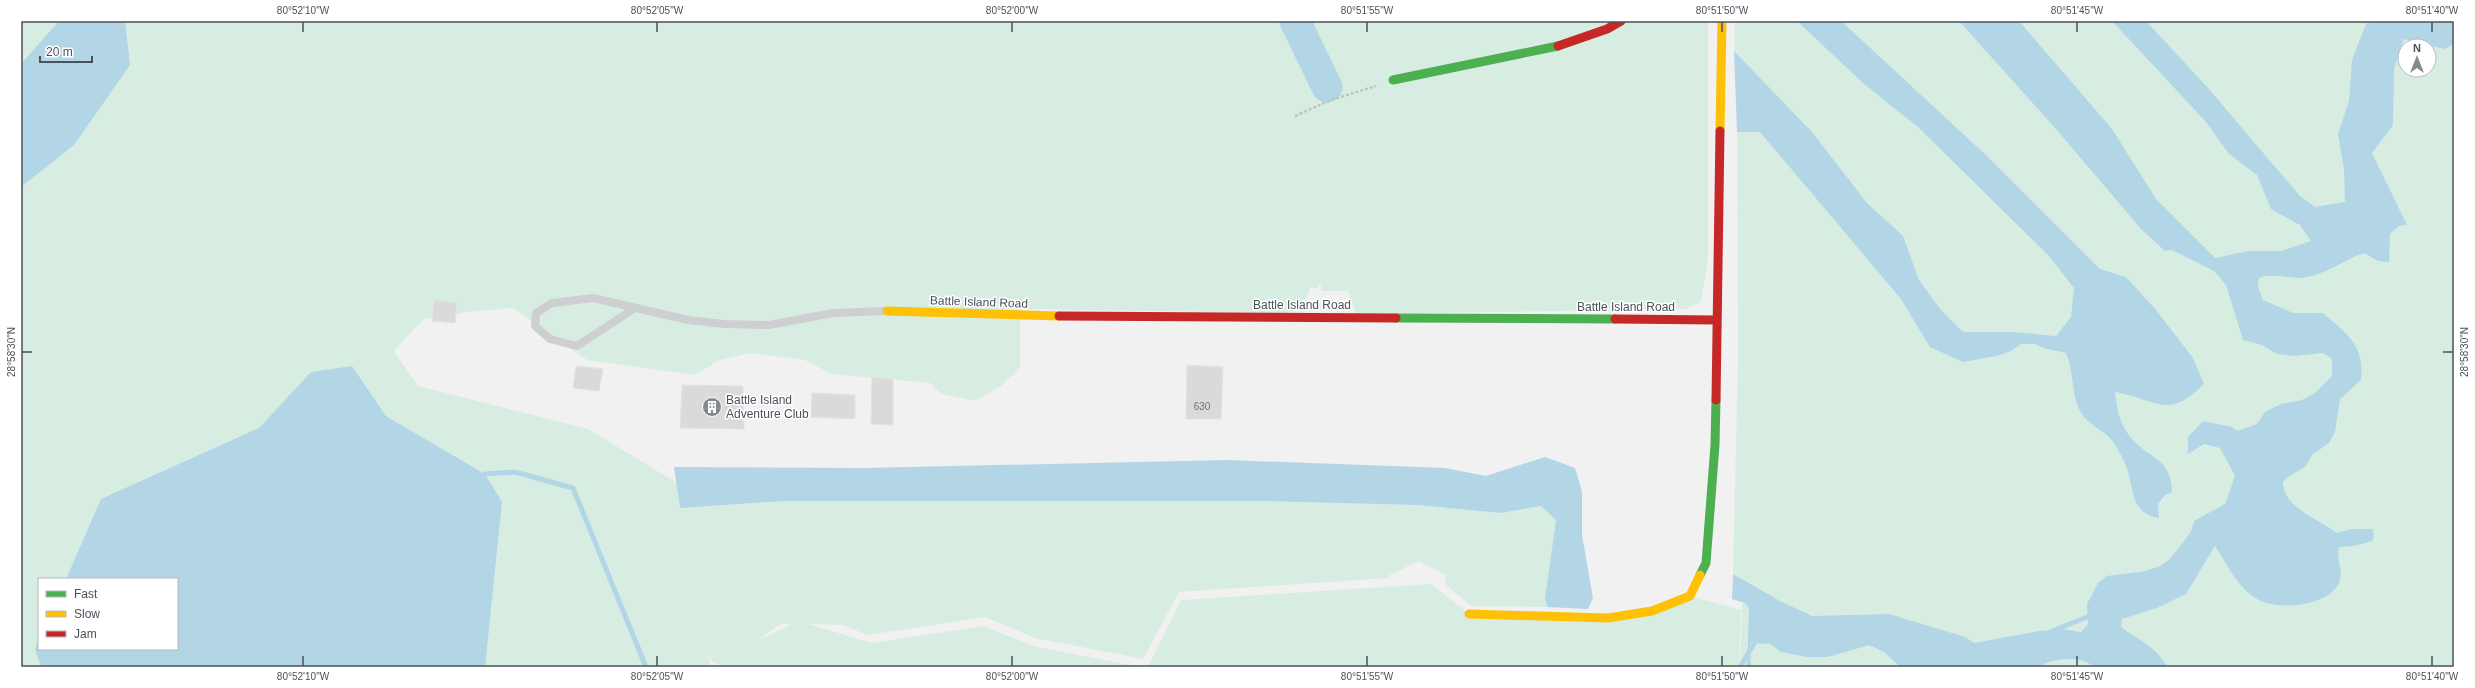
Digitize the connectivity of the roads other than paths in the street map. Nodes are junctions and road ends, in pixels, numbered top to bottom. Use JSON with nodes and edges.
{"nodes":[{"id":1,"x":1621,"y":21,"type":"edge"},
{"id":2,"x":1722,"y":21,"type":"edge"},
{"id":3,"x":1393,"y":80,"type":"road end"},
{"id":4,"x":635,"y":308,"type":"junction"},
{"id":5,"x":887,"y":311,"type":"joint"},
{"id":6,"x":1717,"y":320,"type":"junction"},
{"id":7,"x":1469,"y":614,"type":"dead end"}],
"edges":[{"from":1,"to":3,"type":"street"},
{"from":2,"to":6,"type":"street"},
{"from":4,"to":4,"type":"lane"},
{"from":4,"to":5,"type":"lane"},
{"from":5,"to":6,"type":"street","name":"Battle Island Road"},
{"from":6,"to":7,"type":"street"}]}
